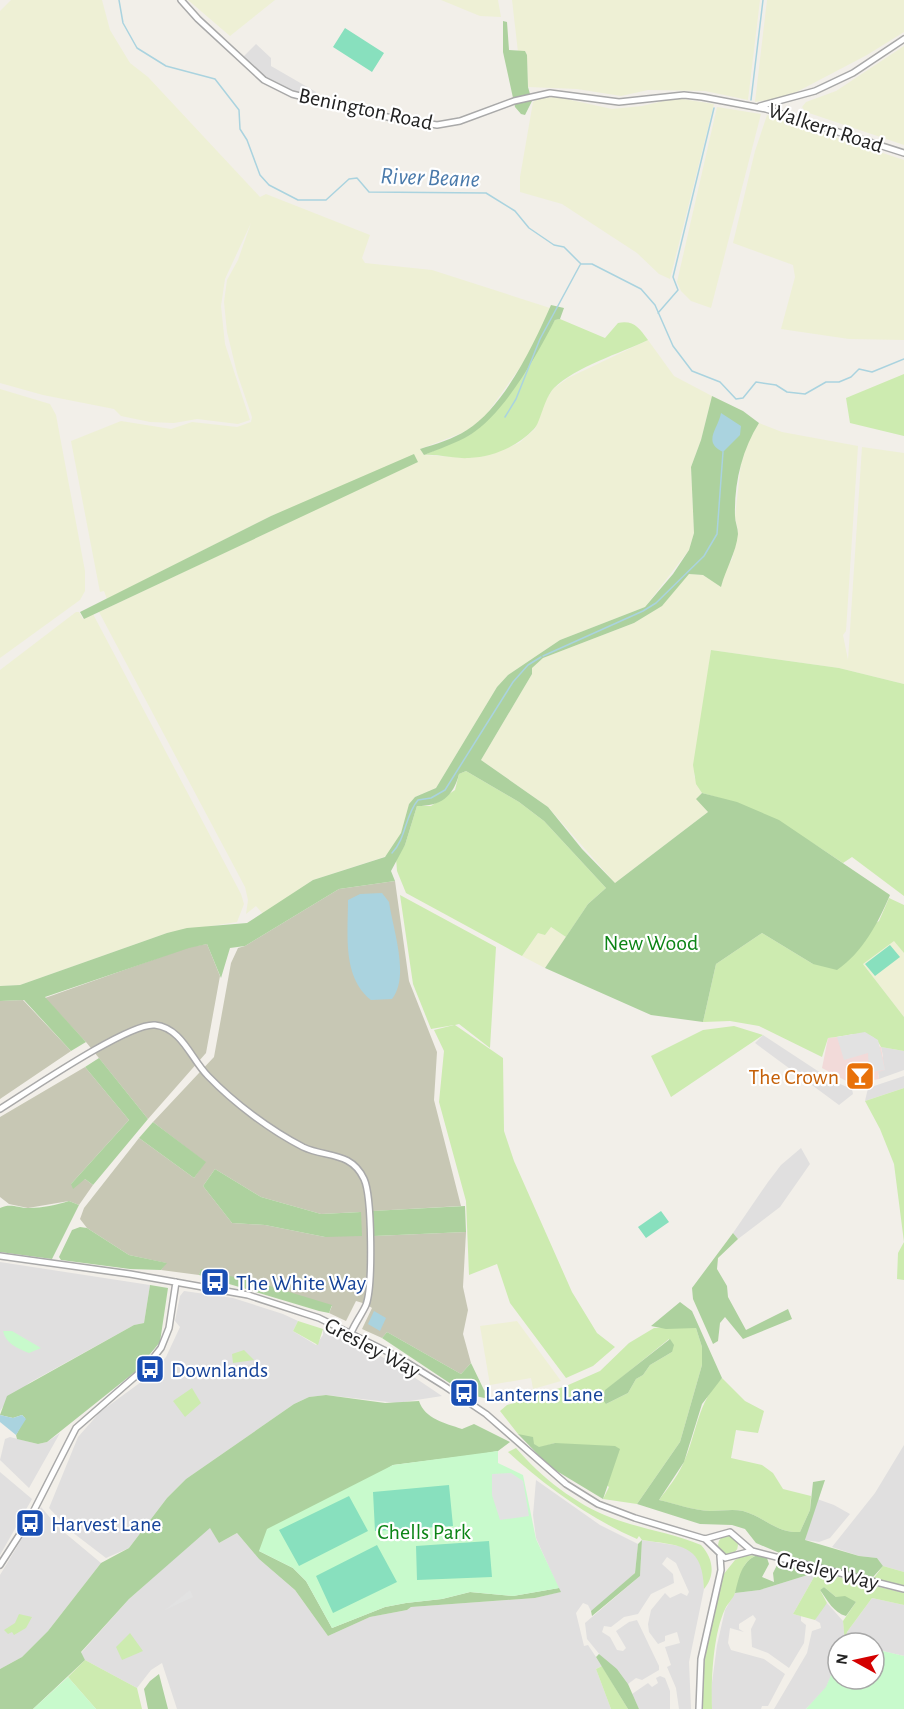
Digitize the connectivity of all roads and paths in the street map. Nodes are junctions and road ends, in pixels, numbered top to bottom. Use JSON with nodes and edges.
{"nodes":[{"id":1,"x":181,"y":0,"type":"edge"},
{"id":2,"x":904,"y":39,"type":"edge"},
{"id":3,"x":758,"y":107,"type":"junction"},
{"id":4,"x":904,"y":153,"type":"edge"},
{"id":5,"x":0,"y":1109,"type":"edge"},
{"id":6,"x":0,"y":1256,"type":"edge"},
{"id":7,"x":176,"y":1282,"type":"junction"},
{"id":8,"x":351,"y":1333,"type":"junction"},
{"id":9,"x":718,"y":1536,"type":"junction"},
{"id":10,"x":705,"y":1539,"type":"junction"},
{"id":11,"x":740,"y":1542,"type":"junction"},
{"id":12,"x":715,"y":1548,"type":"junction"},
{"id":13,"x":752,"y":1551,"type":"junction"},
{"id":14,"x":737,"y":1554,"type":"junction"},
{"id":15,"x":720,"y":1556,"type":"junction"},
{"id":16,"x":729,"y":1558,"type":"junction"},
{"id":17,"x":0,"y":1565,"type":"edge"},
{"id":18,"x":721,"y":1570,"type":"junction"},
{"id":19,"x":904,"y":1589,"type":"edge"},
{"id":20,"x":699,"y":1709,"type":"edge"}],
"edges":[{"from":1,"to":3,"type":"street","name":"Benington Road"},
{"from":2,"to":3,"type":"street","name":"Walkern Road"},
{"from":3,"to":4,"type":"street","name":"Walkern Road"},
{"from":5,"to":8,"type":"street"},
{"from":6,"to":7,"type":"street","name":"Gresley Way"},
{"from":7,"to":8,"type":"street","name":"Gresley Way"},
{"from":7,"to":17,"type":"street"},
{"from":8,"to":10,"type":"street","name":"Gresley Way"},
{"from":9,"to":10,"type":"street","name":"Gresley Way"},
{"from":9,"to":11,"type":"street","name":"Gresley Way"},
{"from":9,"to":12,"type":"street"},
{"from":10,"to":12,"type":"street","name":"Gresley Way"},
{"from":11,"to":13,"type":"street","name":"Gresley Way"},
{"from":11,"to":14,"type":"street"},
{"from":12,"to":15,"type":"street","name":"Gresley Way"},
{"from":13,"to":14,"type":"street","name":"Gresley Way"},
{"from":13,"to":19,"type":"street","name":"Gresley Way"},
{"from":14,"to":16,"type":"street","name":"Gresley Way"},
{"from":15,"to":16,"type":"street"},
{"from":15,"to":18,"type":"street"},
{"from":16,"to":18,"type":"street"},
{"from":18,"to":20,"type":"street"}]}
